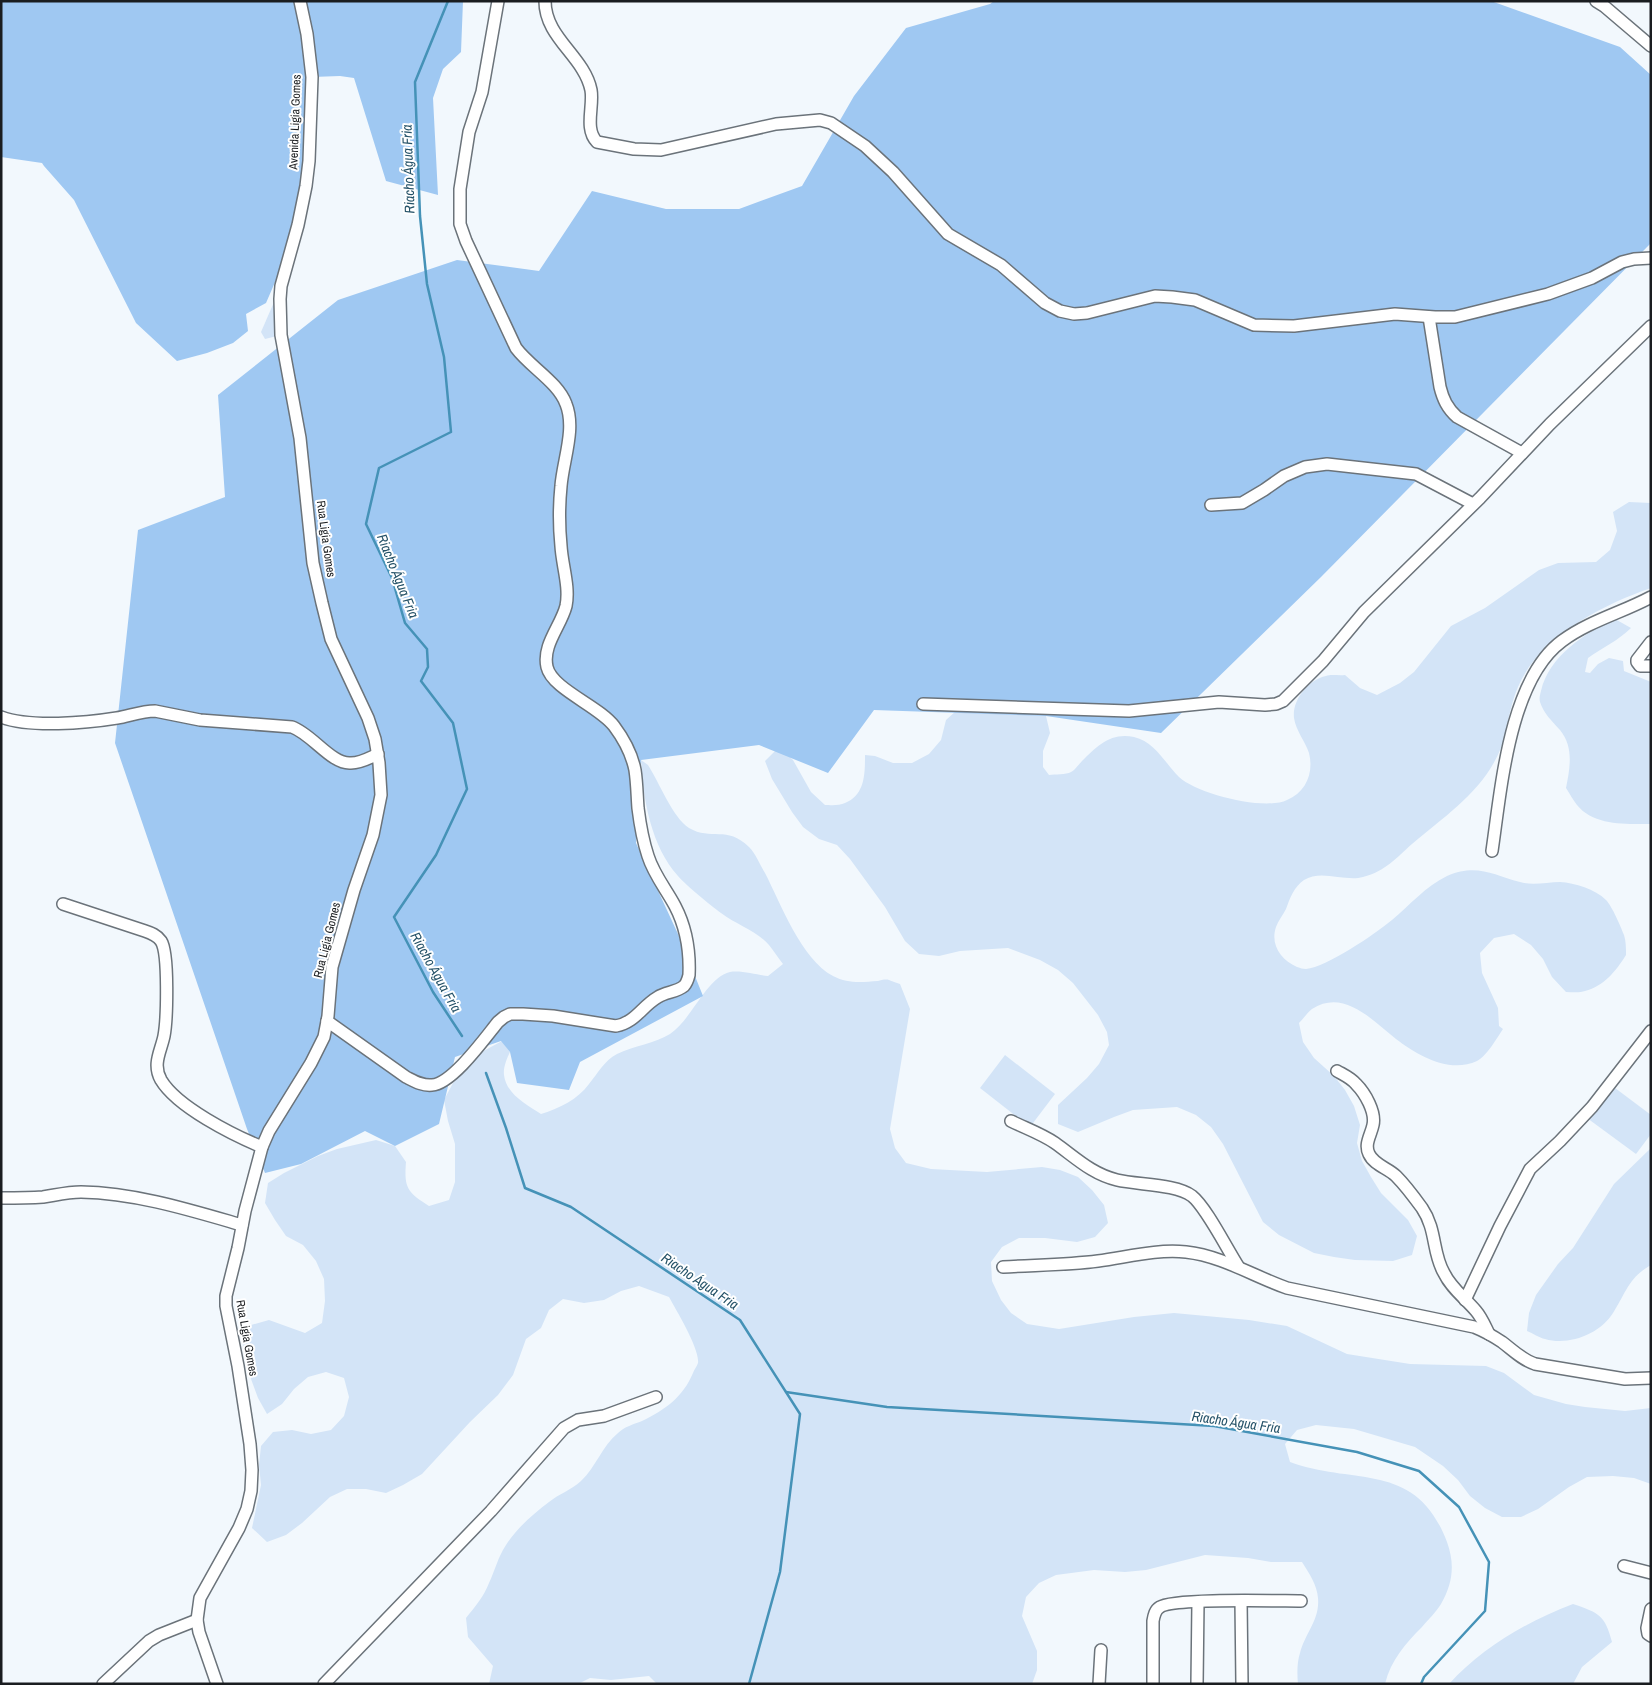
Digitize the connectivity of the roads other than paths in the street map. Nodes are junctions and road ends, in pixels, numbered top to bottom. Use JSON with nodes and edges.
{"nodes":[{"id":1,"x":300,"y":1,"type":"edge"},
{"id":2,"x":498,"y":1,"type":"edge"},
{"id":3,"x":545,"y":1,"type":"edge"},
{"id":4,"x":1596,"y":1,"type":"edge"},
{"id":5,"x":1651,"y":46,"type":"edge"},
{"id":6,"x":306,"y":186,"type":"joint"},
{"id":7,"x":1651,"y":258,"type":"edge"},
{"id":8,"x":1430,"y":317,"type":"junction"},
{"id":9,"x":1651,"y":326,"type":"edge"},
{"id":10,"x":1522,"y":453,"type":"junction"},
{"id":11,"x":1473,"y":504,"type":"junction"},
{"id":12,"x":1211,"y":505,"type":"dead end"},
{"id":13,"x":1651,"y":597,"type":"edge"},
{"id":14,"x":1651,"y":642,"type":"edge"},
{"id":15,"x":1651,"y":666,"type":"edge"},
{"id":16,"x":923,"y":704,"type":"dead end"},
{"id":17,"x":1,"y":717,"type":"edge"},
{"id":18,"x":378,"y":754,"type":"junction"},
{"id":19,"x":1492,"y":851,"type":"dead end"},
{"id":20,"x":63,"y":904,"type":"dead end"},
{"id":21,"x":327,"y":1021,"type":"junction"},
{"id":22,"x":1651,"y":1031,"type":"edge"},
{"id":23,"x":1337,"y":1071,"type":"dead end"},
{"id":24,"x":1011,"y":1121,"type":"dead end"},
{"id":25,"x":262,"y":1148,"type":"junction"},
{"id":26,"x":1,"y":1198,"type":"edge"},
{"id":27,"x":242,"y":1224,"type":"junction"},
{"id":28,"x":1003,"y":1266,"type":"dead end"},
{"id":29,"x":1238,"y":1266,"type":"junction"},
{"id":30,"x":1465,"y":1300,"type":"junction"},
{"id":31,"x":1489,"y":1334,"type":"junction"},
{"id":32,"x":1651,"y":1378,"type":"edge"},
{"id":33,"x":656,"y":1397,"type":"dead end"},
{"id":34,"x":1624,"y":1566,"type":"dead end"},
{"id":35,"x":1651,"y":1573,"type":"edge"},
{"id":36,"x":1241,"y":1601,"type":"junction"},
{"id":37,"x":1300,"y":1601,"type":"dead end"},
{"id":38,"x":1198,"y":1602,"type":"junction"},
{"id":39,"x":1651,"y":1609,"type":"edge"},
{"id":40,"x":197,"y":1620,"type":"junction"},
{"id":41,"x":1651,"y":1636,"type":"edge"},
{"id":42,"x":1101,"y":1650,"type":"dead end"},
{"id":43,"x":103,"y":1684,"type":"edge"},
{"id":44,"x":217,"y":1684,"type":"edge"},
{"id":45,"x":324,"y":1684,"type":"edge"},
{"id":46,"x":1099,"y":1684,"type":"edge"},
{"id":47,"x":1153,"y":1684,"type":"edge"},
{"id":48,"x":1196,"y":1684,"type":"edge"},
{"id":49,"x":1242,"y":1684,"type":"edge"}],
"edges":[{"from":1,"to":6,"type":"street","name":"Avenida Ligia Gomes"},
{"from":2,"to":21,"type":"street"},
{"from":3,"to":8,"type":"street"},
{"from":4,"to":5,"type":"street"},
{"from":6,"to":18,"type":"street","name":"Rua Ligia Gomes"},
{"from":7,"to":8,"type":"street"},
{"from":8,"to":10,"type":"street"},
{"from":9,"to":10,"type":"street"},
{"from":10,"to":11,"type":"street"},
{"from":11,"to":12,"type":"street"},
{"from":11,"to":16,"type":"street"},
{"from":13,"to":19,"type":"street"},
{"from":14,"to":15,"type":"street"},
{"from":17,"to":18,"type":"street"},
{"from":18,"to":21,"type":"street","name":"Rua Ligia Gomes"},
{"from":20,"to":25,"type":"street"},
{"from":21,"to":25,"type":"street","name":"Rua Ligia Gomes"},
{"from":22,"to":30,"type":"street"},
{"from":23,"to":30,"type":"street"},
{"from":24,"to":29,"type":"street"},
{"from":25,"to":27,"type":"street","name":"Rua Ligia Gomes"},
{"from":26,"to":27,"type":"street"},
{"from":27,"to":40,"type":"street","name":"Rua Ligia Gomes"},
{"from":28,"to":29,"type":"street"},
{"from":29,"to":31,"type":"street"},
{"from":30,"to":31,"type":"street"},
{"from":31,"to":32,"type":"street"},
{"from":33,"to":45,"type":"street"},
{"from":34,"to":35,"type":"street"},
{"from":36,"to":37,"type":"street"},
{"from":36,"to":38,"type":"street"},
{"from":36,"to":49,"type":"street"},
{"from":38,"to":47,"type":"street"},
{"from":38,"to":48,"type":"street"},
{"from":39,"to":41,"type":"street"},
{"from":40,"to":43,"type":"street"},
{"from":40,"to":44,"type":"street","name":"Rua Ligia Gomes"},
{"from":42,"to":46,"type":"street"}]}
